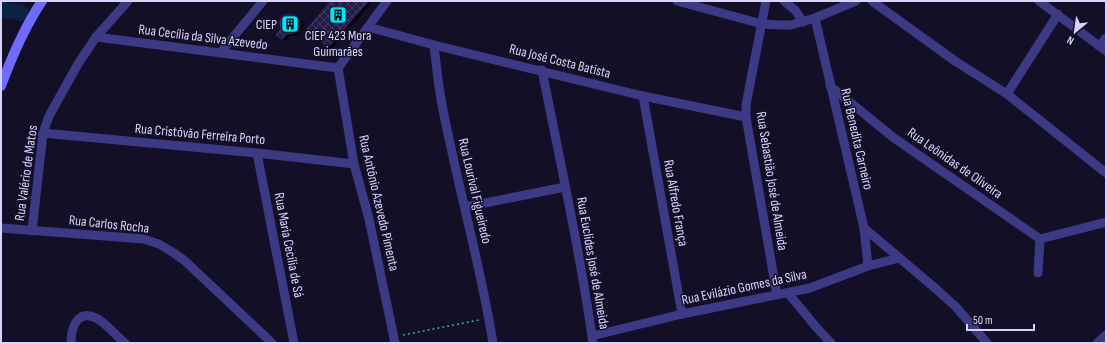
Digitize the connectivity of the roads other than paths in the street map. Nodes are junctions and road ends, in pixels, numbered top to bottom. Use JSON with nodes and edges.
{"nodes":[{"id":1,"x":42,"y":1,"type":"edge"},
{"id":2,"x":128,"y":1,"type":"edge"},
{"id":3,"x":263,"y":1,"type":"edge"},
{"id":4,"x":388,"y":1,"type":"edge"},
{"id":5,"x":677,"y":1,"type":"edge"},
{"id":6,"x":766,"y":1,"type":"edge"},
{"id":7,"x":784,"y":1,"type":"edge"},
{"id":8,"x":856,"y":1,"type":"edge"},
{"id":9,"x":872,"y":1,"type":"edge"},
{"id":10,"x":1039,"y":1,"type":"edge"},
{"id":11,"x":1058,"y":14,"type":"junction"},
{"id":12,"x":815,"y":18,"type":"junction"},
{"id":13,"x":803,"y":22,"type":"junction"},
{"id":14,"x":762,"y":24,"type":"junction"},
{"id":15,"x":368,"y":27,"type":"junction"},
{"id":16,"x":96,"y":37,"type":"junction"},
{"id":17,"x":1106,"y":38,"type":"edge"},
{"id":18,"x":434,"y":45,"type":"junction"},
{"id":19,"x":1102,"y":48,"type":"edge"},
{"id":20,"x":221,"y":52,"type":"junction"},
{"id":21,"x":338,"y":68,"type":"junction"},
{"id":22,"x":542,"y":70,"type":"junction"},
{"id":23,"x":1,"y":86,"type":"edge"},
{"id":24,"x":830,"y":86,"type":"junction"},
{"id":25,"x":1007,"y":94,"type":"junction"},
{"id":26,"x":643,"y":96,"type":"junction"},
{"id":27,"x":746,"y":117,"type":"junction"},
{"id":28,"x":43,"y":133,"type":"junction"},
{"id":29,"x":257,"y":153,"type":"junction"},
{"id":30,"x":354,"y":164,"type":"junction"},
{"id":31,"x":1106,"y":173,"type":"edge"},
{"id":32,"x":565,"y":187,"type":"junction"},
{"id":33,"x":465,"y":207,"type":"junction"},
{"id":34,"x":1106,"y":222,"type":"edge"},
{"id":35,"x":1,"y":228,"type":"edge"},
{"id":36,"x":864,"y":228,"type":"junction"},
{"id":37,"x":32,"y":231,"type":"junction"},
{"id":38,"x":1040,"y":239,"type":"junction"},
{"id":39,"x":899,"y":258,"type":"junction"},
{"id":40,"x":868,"y":266,"type":"junction"},
{"id":41,"x":1038,"y":273,"type":"dead end"},
{"id":42,"x":788,"y":293,"type":"junction"},
{"id":43,"x":777,"y":295,"type":"junction"},
{"id":44,"x":682,"y":314,"type":"junction"},
{"id":45,"x":1106,"y":335,"type":"edge"},
{"id":46,"x":394,"y":340,"type":"edge"},
{"id":47,"x":593,"y":340,"type":"edge"},
{"id":48,"x":71,"y":343,"type":"edge"},
{"id":49,"x":125,"y":343,"type":"edge"},
{"id":50,"x":272,"y":343,"type":"edge"},
{"id":51,"x":294,"y":343,"type":"edge"},
{"id":52,"x":493,"y":343,"type":"edge"},
{"id":53,"x":831,"y":343,"type":"edge"},
{"id":54,"x":987,"y":343,"type":"edge"},
{"id":55,"x":1097,"y":343,"type":"edge"}],
"edges":[{"from":1,"to":23,"type":"main road"},
{"from":2,"to":16,"type":"street","name":"Rua Valério de Matos"},
{"from":3,"to":20,"type":"street"},
{"from":4,"to":15,"type":"street"},
{"from":5,"to":14,"type":"street"},
{"from":6,"to":14,"type":"street","name":"Rua Sebastião José de Almeida"},
{"from":7,"to":13,"type":"street"},
{"from":8,"to":12,"type":"street"},
{"from":9,"to":25,"type":"street"},
{"from":10,"to":11,"type":"street"},
{"from":11,"to":19,"type":"street"},
{"from":11,"to":25,"type":"street"},
{"from":12,"to":13,"type":"street"},
{"from":12,"to":24,"type":"street","name":"Rua Benedita Carneiro"},
{"from":13,"to":14,"type":"street"},
{"from":14,"to":27,"type":"street","name":"Rua Sebastião José de Almeida"},
{"from":15,"to":18,"type":"street","name":"Rua José Costa Batista"},
{"from":15,"to":21,"type":"street"},
{"from":16,"to":20,"type":"street","name":"Rua Cecília da Silva Azevedo"},
{"from":16,"to":28,"type":"street","name":"Rua Valério de Matos"},
{"from":17,"to":19,"type":"street"},
{"from":18,"to":22,"type":"street","name":"Rua José Costa Batista"},
{"from":18,"to":33,"type":"street","name":"Rua Lourival Figueiredo"},
{"from":20,"to":21,"type":"street","name":"Rua Cecília da Silva Azevedo"},
{"from":21,"to":30,"type":"street","name":"Rua Antônio Azevedo Pimenta"},
{"from":22,"to":26,"type":"street","name":"Rua José Costa Batista"},
{"from":22,"to":32,"type":"street","name":"Rua Euclides José de Almeida"},
{"from":24,"to":36,"type":"street","name":"Rua Benedita Carneiro"},
{"from":24,"to":38,"type":"street","name":"Rua Leônidas de Oliveira"},
{"from":25,"to":31,"type":"street"},
{"from":26,"to":27,"type":"street","name":"Rua José Costa Batista"},
{"from":26,"to":44,"type":"street","name":"Rua Alfredo França"},
{"from":27,"to":43,"type":"street","name":"Rua Sebastião José de Almeida"},
{"from":28,"to":29,"type":"street","name":"Rua Cristóvão Ferreira Porto"},
{"from":28,"to":37,"type":"street","name":"Rua Valério de Matos"},
{"from":29,"to":30,"type":"street","name":"Rua Cristóvão Ferreira Porto"},
{"from":29,"to":51,"type":"street","name":"Rua Maria Cecília de Sá"},
{"from":30,"to":46,"type":"street","name":"Rua Antônio Azevedo Pimenta"},
{"from":32,"to":33,"type":"street","name":"Rua Euclides José de Almeida"},
{"from":32,"to":47,"type":"street","name":"Rua Euclides José de Almeida"},
{"from":33,"to":52,"type":"street","name":"Rua Lourival Figueiredo"},
{"from":34,"to":38,"type":"street"},
{"from":35,"to":37,"type":"street","name":"Rua Carlos Rocha"},
{"from":36,"to":39,"type":"street"},
{"from":36,"to":40,"type":"street","name":"Rua Benedita Carneiro"},
{"from":37,"to":50,"type":"street","name":"Rua Carlos Rocha"},
{"from":38,"to":41,"type":"street"},
{"from":39,"to":40,"type":"street","name":"Rua Evilázio Gomes da Silva"},
{"from":39,"to":54,"type":"street"},
{"from":40,"to":42,"type":"street","name":"Rua Evilázio Gomes da Silva"},
{"from":42,"to":43,"type":"street","name":"Rua Evilázio Gomes da Silva"},
{"from":42,"to":53,"type":"street"},
{"from":43,"to":44,"type":"street","name":"Rua Evilázio Gomes da Silva"},
{"from":44,"to":47,"type":"street","name":"Rua Evilázio Gomes da Silva"},
{"from":45,"to":55,"type":"street"},
{"from":48,"to":49,"type":"street"}]}
